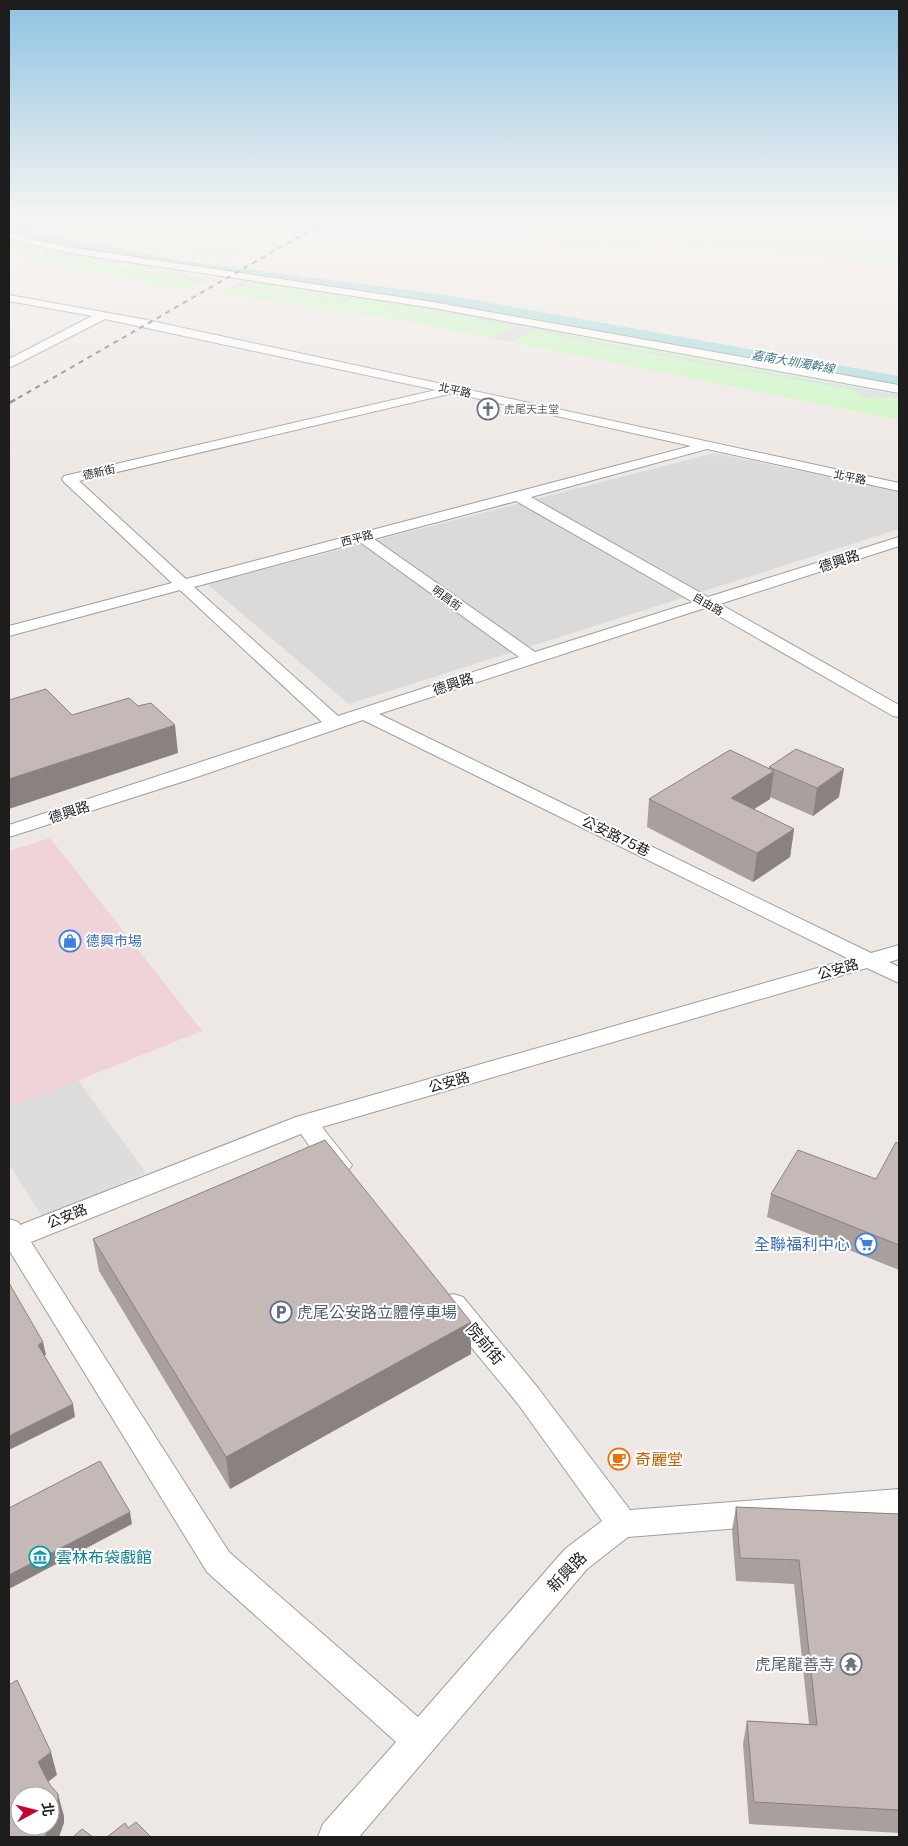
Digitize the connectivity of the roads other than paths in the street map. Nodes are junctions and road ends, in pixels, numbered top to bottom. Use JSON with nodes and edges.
{"nodes":[{"id":1,"x":32,"y":302,"type":"edge"},
{"id":2,"x":413,"y":302,"type":"edge"},
{"id":3,"x":103,"y":315,"type":"junction"},
{"id":4,"x":9,"y":364,"type":"edge"},
{"id":5,"x":899,"y":389,"type":"edge"},
{"id":6,"x":454,"y":390,"type":"junction"},
{"id":7,"x":706,"y":446,"type":"junction"},
{"id":8,"x":899,"y":487,"type":"edge"},
{"id":9,"x":517,"y":495,"type":"junction"},
{"id":10,"x":362,"y":537,"type":"junction"},
{"id":11,"x":899,"y":541,"type":"edge"},
{"id":12,"x":185,"y":584,"type":"junction"},
{"id":13,"x":707,"y":603,"type":"junction"},
{"id":14,"x":9,"y":631,"type":"edge"},
{"id":15,"x":533,"y":659,"type":"junction"},
{"id":16,"x":899,"y":712,"type":"edge"},
{"id":17,"x":365,"y":714,"type":"junction"},
{"id":18,"x":337,"y":724,"type":"junction"},
{"id":19,"x":9,"y":831,"type":"edge"},
{"id":20,"x":899,"y":952,"type":"edge"},
{"id":21,"x":866,"y":961,"type":"junction"},
{"id":22,"x":899,"y":976,"type":"edge"},
{"id":23,"x":305,"y":1123,"type":"junction"},
{"id":24,"x":353,"y":1184,"type":"edge"},
{"id":25,"x":11,"y":1236,"type":"edge"},
{"id":26,"x":434,"y":1282,"type":"edge"},
{"id":27,"x":899,"y":1502,"type":"edge"},
{"id":28,"x":622,"y":1524,"type":"junction"},
{"id":29,"x":420,"y":1741,"type":"junction"},
{"id":30,"x":336,"y":1837,"type":"edge"}],
"edges":[{"from":1,"to":3,"type":"street","name":"北平路"},
{"from":2,"to":5,"type":"street"},
{"from":3,"to":4,"type":"street"},
{"from":3,"to":6,"type":"street","name":"北平路"},
{"from":6,"to":7,"type":"street","name":"北平路"},
{"from":6,"to":12,"type":"street","name":"德新街"},
{"from":7,"to":8,"type":"street","name":"北平路"},
{"from":7,"to":9,"type":"street","name":"西平路"},
{"from":9,"to":10,"type":"street","name":"西平路"},
{"from":9,"to":13,"type":"street","name":"自由路"},
{"from":10,"to":12,"type":"street","name":"西平路"},
{"from":10,"to":15,"type":"street","name":"明昌街"},
{"from":11,"to":13,"type":"street","name":"德興路"},
{"from":12,"to":14,"type":"street","name":"西平路"},
{"from":12,"to":18,"type":"street","name":"德新街"},
{"from":13,"to":15,"type":"street","name":"德興路"},
{"from":13,"to":16,"type":"street","name":"自由路"},
{"from":15,"to":17,"type":"street","name":"德興路"},
{"from":17,"to":18,"type":"street","name":"德興路"},
{"from":17,"to":21,"type":"street","name":"公安路75巷"},
{"from":18,"to":19,"type":"street","name":"德興路"},
{"from":20,"to":21,"type":"street","name":"公安路"},
{"from":21,"to":22,"type":"street","name":"公安路75巷"},
{"from":21,"to":23,"type":"street","name":"公安路"},
{"from":23,"to":24,"type":"street"},
{"from":23,"to":25,"type":"street","name":"公安路"},
{"from":25,"to":29,"type":"street"},
{"from":26,"to":28,"type":"street","name":"院前街"},
{"from":27,"to":28,"type":"street"},
{"from":28,"to":29,"type":"street","name":"新興路"},
{"from":29,"to":30,"type":"street","name":"新興路"}]}
